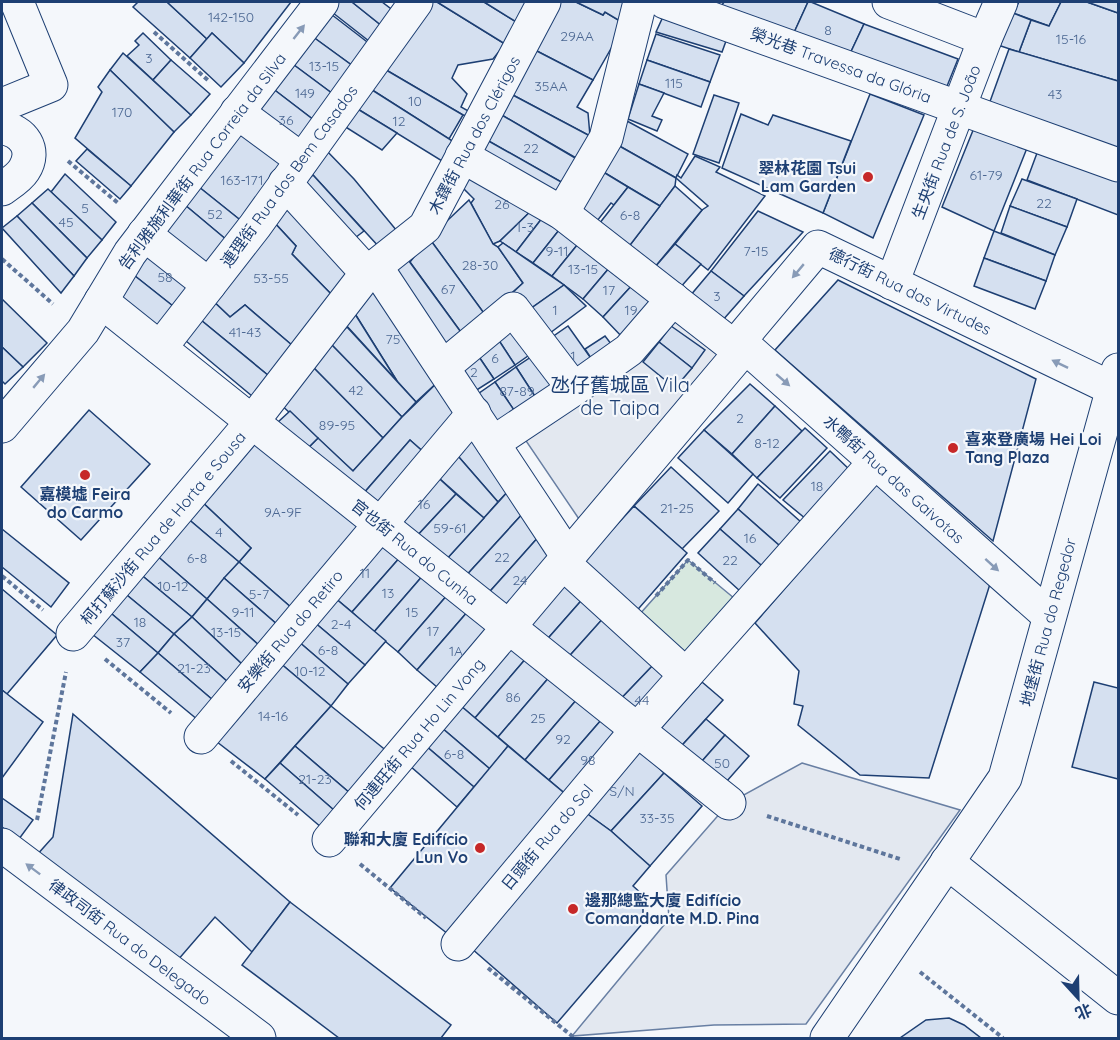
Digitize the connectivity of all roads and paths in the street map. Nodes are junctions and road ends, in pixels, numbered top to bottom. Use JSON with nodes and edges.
{"nodes":[{"id":1,"x":17,"y":2,"type":"edge"},
{"id":2,"x":322,"y":2,"type":"edge"},
{"id":3,"x":416,"y":2,"type":"edge"},
{"id":4,"x":544,"y":2,"type":"edge"},
{"id":5,"x":640,"y":2,"type":"edge"},
{"id":6,"x":665,"y":2,"type":"edge"},
{"id":7,"x":889,"y":2,"type":"edge"},
{"id":8,"x":1001,"y":2,"type":"edge"},
{"id":9,"x":154,"y":32,"type":"dead end"},
{"id":10,"x":985,"y":39,"type":"junction"},
{"id":11,"x":214,"y":85,"type":"dead end"},
{"id":12,"x":2,"y":105,"type":"edge"},
{"id":13,"x":959,"y":108,"type":"junction"},
{"id":14,"x":237,"y":112,"type":"junction"},
{"id":15,"x":14,"y":135,"type":"edge"},
{"id":16,"x":462,"y":156,"type":"junction"},
{"id":17,"x":1119,"y":165,"type":"edge"},
{"id":18,"x":294,"y":171,"type":"junction"},
{"id":19,"x":2,"y":189,"type":"edge"},
{"id":20,"x":562,"y":213,"type":"junction"},
{"id":21,"x":146,"y":231,"type":"junction"},
{"id":22,"x":2,"y":259,"type":"edge"},
{"id":23,"x":372,"y":270,"type":"junction"},
{"id":24,"x":892,"y":283,"type":"junction"},
{"id":25,"x":209,"y":285,"type":"junction"},
{"id":26,"x":673,"y":299,"type":"junction"},
{"id":27,"x":90,"y":319,"type":"junction"},
{"id":28,"x":742,"y":347,"type":"junction"},
{"id":29,"x":160,"y":348,"type":"junction"},
{"id":30,"x":443,"y":367,"type":"junction"},
{"id":31,"x":1116,"y":379,"type":"edge"},
{"id":32,"x":574,"y":389,"type":"junction"},
{"id":33,"x":474,"y":413,"type":"junction"},
{"id":34,"x":252,"y":422,"type":"junction"},
{"id":35,"x":2,"y":426,"type":"edge"},
{"id":36,"x":493,"y":443,"type":"junction"},
{"id":37,"x":875,"y":462,"type":"junction"},
{"id":38,"x":380,"y":524,"type":"junction"},
{"id":39,"x":566,"y":560,"type":"junction"},
{"id":40,"x":2,"y":576,"type":"edge"},
{"id":41,"x":653,"y":599,"type":"dead end"},
{"id":42,"x":746,"y":608,"type":"junction"},
{"id":43,"x":1049,"y":616,"type":"junction"},
{"id":44,"x":509,"y":627,"type":"junction"},
{"id":45,"x":73,"y":634,"type":"junction"},
{"id":46,"x":686,"y":675,"type":"junction"},
{"id":47,"x":637,"y":730,"type":"junction"},
{"id":48,"x":201,"y":737,"type":"junction"},
{"id":49,"x":729,"y":803,"type":"joint"},
{"id":50,"x":329,"y":840,"type":"junction"},
{"id":51,"x":10,"y":851,"type":"edge"},
{"id":52,"x":944,"y":867,"type":"junction"},
{"id":53,"x":458,"y":944,"type":"junction"},
{"id":54,"x":889,"y":948,"type":"junction"},
{"id":55,"x":1119,"y":998,"type":"edge"},
{"id":56,"x":227,"y":1028,"type":"edge"},
{"id":57,"x":259,"y":1038,"type":"edge"},
{"id":58,"x":568,"y":1038,"type":"edge"},
{"id":59,"x":827,"y":1038,"type":"edge"},
{"id":60,"x":1003,"y":1038,"type":"edge"}],
"edges":[{"from":1,"to":12,"type":"street"},
{"from":14,"to":2,"type":"street","name":"告利雅施利華街 Rua Correia da Silva","one_way":true},
{"from":3,"to":18,"type":"street","name":"連理街 Rua dos Bem Casados"},
{"from":4,"to":16,"type":"street","name":"木鐸街 Rua dos Clérigos"},
{"from":5,"to":20,"type":"street"},
{"from":6,"to":13,"type":"street","name":"榮光巷 Travessa da Glória"},
{"from":7,"to":10,"type":"street"},
{"from":8,"to":10,"type":"street","name":"生央街 Rua de S. João"},
{"from":9,"to":11,"type":"path"},
{"from":10,"to":13,"type":"street","name":"生央街 Rua de S. João"},
{"from":13,"to":17,"type":"street","name":"榮光巷 Travessa da Glória"},
{"from":13,"to":24,"type":"street","name":"生央街 Rua de S. João"},
{"from":14,"to":18,"type":"street"},
{"from":14,"to":21,"type":"street","name":"告利雅施利華街 Rua Correia da Silva"},
{"from":15,"to":19,"type":"street"},
{"from":15,"to":21,"type":"path"},
{"from":16,"to":20,"type":"street","name":"水鴨街 Rua das Gaivotas"},
{"from":16,"to":23,"type":"street","name":"木鐸街 Rua dos Clérigos"},
{"from":18,"to":23,"type":"street"},
{"from":18,"to":25,"type":"street","name":"連理街 Rua dos Bem Casados"},
{"from":20,"to":26,"type":"street","name":"水鴨街 Rua das Gaivotas"},
{"from":21,"to":25,"type":"street"},
{"from":21,"to":27,"type":"street","name":"告利雅施利華街 Rua Correia da Silva"},
{"from":22,"to":27,"type":"path"},
{"from":23,"to":30,"type":"street"},
{"from":23,"to":34,"type":"street","name":"木鐸街 Rua dos Clérigos"},
{"from":24,"to":28,"type":"street","name":"德行街 Rua das Virtudes","one_way":true},
{"from":31,"to":24,"type":"street","name":"德行街 Rua das Virtudes","one_way":true},
{"from":25,"to":29,"type":"street","name":"連理街 Rua dos Bem Casados"},
{"from":26,"to":28,"type":"street","name":"水鴨街 Rua das Gaivotas"},
{"from":26,"to":32,"type":"street"},
{"from":27,"to":29,"type":"street","name":"官也街 Rua do Cunha"},
{"from":35,"to":27,"type":"street","name":"告利雅施利華街 Rua Correia da Silva","one_way":true},
{"from":28,"to":37,"type":"street","name":"水鴨街 Rua das Gaivotas","one_way":true},
{"from":28,"to":39,"type":"street","name":"何連旺街 Rua Ho Lin Vong"},
{"from":29,"to":34,"type":"street","name":"官也街 Rua do Cunha"},
{"from":30,"to":32,"type":"street"},
{"from":30,"to":33,"type":"street"},
{"from":31,"to":43,"type":"street","name":"地堡街 Rua do Regedor"},
{"from":32,"to":36,"type":"street"},
{"from":33,"to":36,"type":"street"},
{"from":33,"to":38,"type":"street","name":"安樂街 Rua do Retiro"},
{"from":34,"to":38,"type":"street","name":"官也街 Rua do Cunha"},
{"from":34,"to":45,"type":"street","name":"柯打蘇沙街 Rua de Horta e Sousa"},
{"from":36,"to":39,"type":"street"},
{"from":37,"to":42,"type":"street","name":"日頭街 Rua do Sol"},
{"from":37,"to":43,"type":"street","name":"水鴨街 Rua das Gaivotas","one_way":true},
{"from":38,"to":44,"type":"street","name":"官也街 Rua do Cunha"},
{"from":38,"to":48,"type":"street","name":"安樂街 Rua do Retiro"},
{"from":39,"to":44,"type":"street","name":"何連旺街 Rua Ho Lin Vong"},
{"from":39,"to":46,"type":"street"},
{"from":40,"to":45,"type":"path"},
{"from":41,"to":42,"type":"path"},
{"from":42,"to":46,"type":"street","name":"日頭街 Rua do Sol"},
{"from":43,"to":52,"type":"street","name":"地堡街 Rua do Regedor"},
{"from":44,"to":47,"type":"street","name":"官也街 Rua do Cunha"},
{"from":44,"to":50,"type":"street","name":"何連旺街 Rua Ho Lin Vong"},
{"from":45,"to":48,"type":"path"},
{"from":45,"to":51,"type":"path"},
{"from":46,"to":47,"type":"street","name":"日頭街 Rua do Sol"},
{"from":47,"to":49,"type":"street","name":"官也街 Rua do Cunha"},
{"from":47,"to":53,"type":"street","name":"日頭街 Rua do Sol"},
{"from":48,"to":50,"type":"path"},
{"from":49,"to":52,"type":"path"},
{"from":50,"to":53,"type":"path"},
{"from":56,"to":51,"type":"street","name":"律政司街 Rua do Delegado","one_way":true},
{"from":52,"to":54,"type":"street","name":"地堡街 Rua do Regedor"},
{"from":52,"to":55,"type":"street"},
{"from":53,"to":58,"type":"path"},
{"from":54,"to":59,"type":"street","name":"地堡街 Rua do Regedor"},
{"from":54,"to":60,"type":"path"},
{"from":56,"to":57,"type":"street","name":"律政司街 Rua do Delegado"}]}
